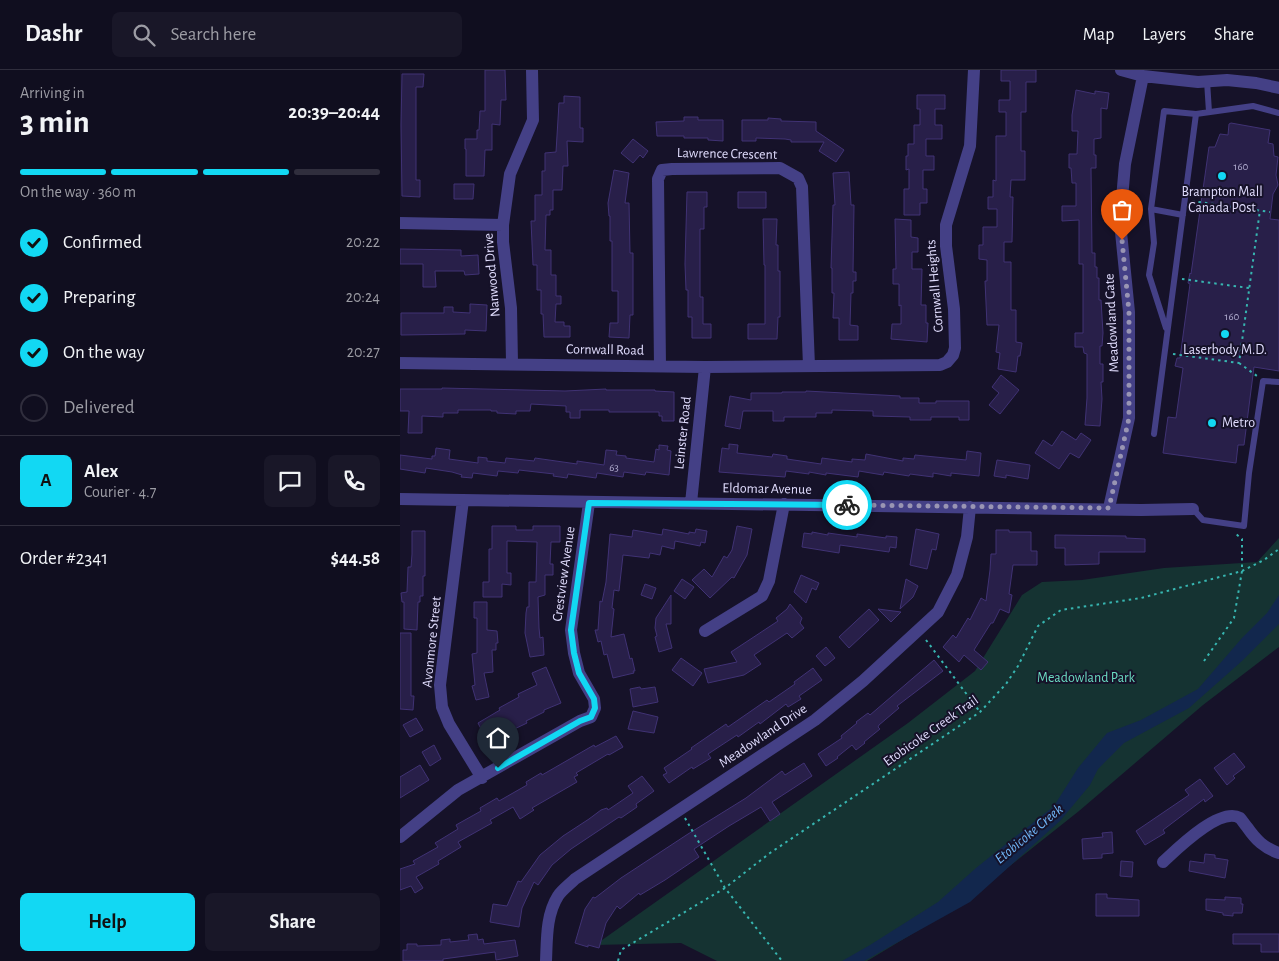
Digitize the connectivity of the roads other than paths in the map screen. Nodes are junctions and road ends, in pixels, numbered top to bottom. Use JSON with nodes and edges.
{"nodes":[{"id":1,"x":532,"y":70,"type":"edge"},
{"id":2,"x":974,"y":70,"type":"edge"},
{"id":3,"x":1121,"y":70,"type":"edge"},
{"id":4,"x":1143,"y":76,"type":"junction"},
{"id":5,"x":1207,"y":81,"type":"junction"},
{"id":6,"x":1279,"y":88,"type":"edge"},
{"id":7,"x":1210,"y":112,"type":"junction"},
{"id":8,"x":1279,"y":113,"type":"edge"},
{"id":9,"x":1196,"y":114,"type":"junction"},
{"id":10,"x":1151,"y":210,"type":"junction"},
{"id":11,"x":1183,"y":215,"type":"junction"},
{"id":12,"x":400,"y":224,"type":"edge"},
{"id":13,"x":503,"y":224,"type":"junction"},
{"id":14,"x":1167,"y":332,"type":"junction"},
{"id":15,"x":400,"y":363,"type":"edge"},
{"id":16,"x":512,"y":363,"type":"junction"},
{"id":17,"x":660,"y":366,"type":"junction"},
{"id":18,"x":809,"y":366,"type":"junction"},
{"id":19,"x":705,"y":367,"type":"junction"},
{"id":20,"x":1279,"y":382,"type":"edge"},
{"id":21,"x":1154,"y":434,"type":"dead end"},
{"id":22,"x":400,"y":499,"type":"edge"},
{"id":23,"x":463,"y":500,"type":"junction"},
{"id":24,"x":589,"y":503,"type":"junction"},
{"id":25,"x":691,"y":503,"type":"junction"},
{"id":26,"x":784,"y":504,"type":"junction"},
{"id":27,"x":970,"y":507,"type":"junction"},
{"id":28,"x":1109,"y":508,"type":"junction"},
{"id":29,"x":1193,"y":509,"type":"joint"},
{"id":30,"x":705,"y":630,"type":"dead end"},
{"id":31,"x":482,"y":778,"type":"junction"},
{"id":32,"x":400,"y":837,"type":"edge"},
{"id":33,"x":1279,"y":853,"type":"edge"},
{"id":34,"x":1162,"y":862,"type":"dead end"},
{"id":35,"x":546,"y":961,"type":"edge"}],
"edges":[{"from":1,"to":13,"type":"street","name":"Nanwood Drive"},
{"from":2,"to":18,"type":"street","name":"Cornwall Heights"},
{"from":3,"to":4,"type":"street"},
{"from":4,"to":5,"type":"street"},
{"from":4,"to":28,"type":"street","name":"Meadowland Gate"},
{"from":5,"to":6,"type":"street"},
{"from":5,"to":7,"type":"lane"},
{"from":7,"to":8,"type":"lane"},
{"from":7,"to":9,"type":"lane"},
{"from":9,"to":10,"type":"lane"},
{"from":9,"to":11,"type":"lane"},
{"from":10,"to":11,"type":"lane"},
{"from":10,"to":14,"type":"lane"},
{"from":11,"to":14,"type":"lane"},
{"from":12,"to":13,"type":"street"},
{"from":13,"to":16,"type":"street","name":"Nanwood Drive"},
{"from":14,"to":21,"type":"lane"},
{"from":15,"to":16,"type":"street","name":"Cornwall Road"},
{"from":16,"to":17,"type":"street","name":"Cornwall Road"},
{"from":17,"to":18,"type":"street","name":"Lawrence Crescent"},
{"from":17,"to":19,"type":"street","name":"Cornwall Road"},
{"from":18,"to":19,"type":"street","name":"Cornwall Road"},
{"from":19,"to":25,"type":"street","name":"Leinster Road"},
{"from":20,"to":29,"type":"lane"},
{"from":22,"to":23,"type":"street","name":"Eldomar Avenue"},
{"from":23,"to":24,"type":"street","name":"Eldomar Avenue"},
{"from":23,"to":31,"type":"street","name":"Avonmore Street"},
{"from":24,"to":25,"type":"street","name":"Eldomar Avenue"},
{"from":24,"to":31,"type":"street","name":"Crestview Avenue"},
{"from":25,"to":26,"type":"street","name":"Eldomar Avenue"},
{"from":26,"to":27,"type":"street","name":"Eldomar Avenue"},
{"from":26,"to":30,"type":"street"},
{"from":27,"to":28,"type":"street","name":"Eldomar Avenue"},
{"from":27,"to":35,"type":"street","name":"Meadowland Drive"},
{"from":28,"to":29,"type":"street","name":"Eldomar Avenue"},
{"from":31,"to":32,"type":"street","name":"Crestview Avenue"},
{"from":33,"to":34,"type":"street"}]}
